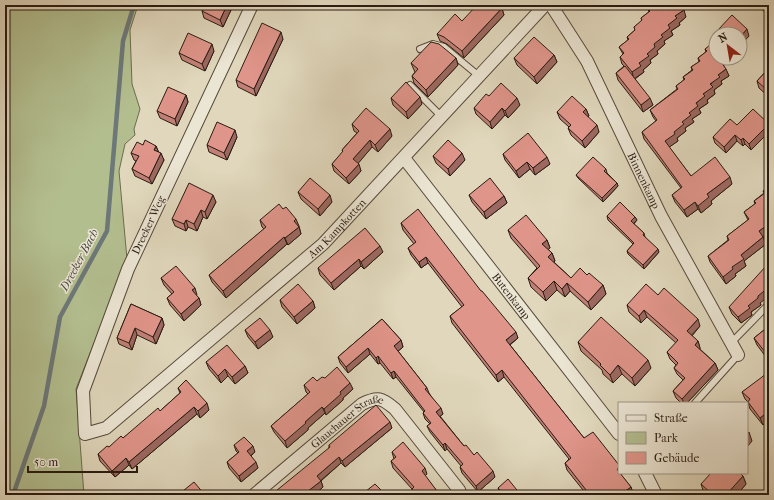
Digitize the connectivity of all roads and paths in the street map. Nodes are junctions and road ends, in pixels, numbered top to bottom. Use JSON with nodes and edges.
{"nodes":[{"id":1,"x":252,"y":5,"type":"edge"},
{"id":2,"x":545,"y":5,"type":"edge"},
{"id":3,"x":551,"y":5,"type":"edge"},
{"id":4,"x":420,"y":49,"type":"dead end"},
{"id":5,"x":479,"y":76,"type":"junction"},
{"id":6,"x":410,"y":85,"type":"edge"},
{"id":7,"x":442,"y":117,"type":"junction"},
{"id":8,"x":404,"y":158,"type":"junction"},
{"id":9,"x":769,"y":304,"type":"edge"},
{"id":10,"x":731,"y":343,"type":"junction"},
{"id":11,"x":738,"y":355,"type":"joint"},
{"id":12,"x":696,"y":402,"type":"edge"},
{"id":13,"x":106,"y":428,"type":"joint"},
{"id":14,"x":618,"y":433,"type":"edge"},
{"id":15,"x":646,"y":474,"type":"edge"},
{"id":16,"x":254,"y":495,"type":"edge"},
{"id":17,"x":461,"y":495,"type":"edge"},
{"id":18,"x":656,"y":495,"type":"edge"}],
"edges":[{"from":1,"to":13,"type":"street","name":"Dreeker Weg"},
{"from":2,"to":5,"type":"street","name":"Am Kampkotten"},
{"from":3,"to":10,"type":"street","name":"Binnenkamp"},
{"from":4,"to":5,"type":"lane"},
{"from":5,"to":7,"type":"street","name":"Am Kampkotten"},
{"from":6,"to":7,"type":"lane"},
{"from":7,"to":8,"type":"street","name":"Am Kampkotten"},
{"from":8,"to":13,"type":"street","name":"Am Kampkotten"},
{"from":8,"to":14,"type":"street","name":"Butenkamp"},
{"from":9,"to":10,"type":"lane"},
{"from":10,"to":11,"type":"street","name":"Binnenkamp"},
{"from":11,"to":12,"type":"lane"},
{"from":15,"to":18,"type":"street"},
{"from":16,"to":17,"type":"street","name":"Glauchauer Straße"}]}
